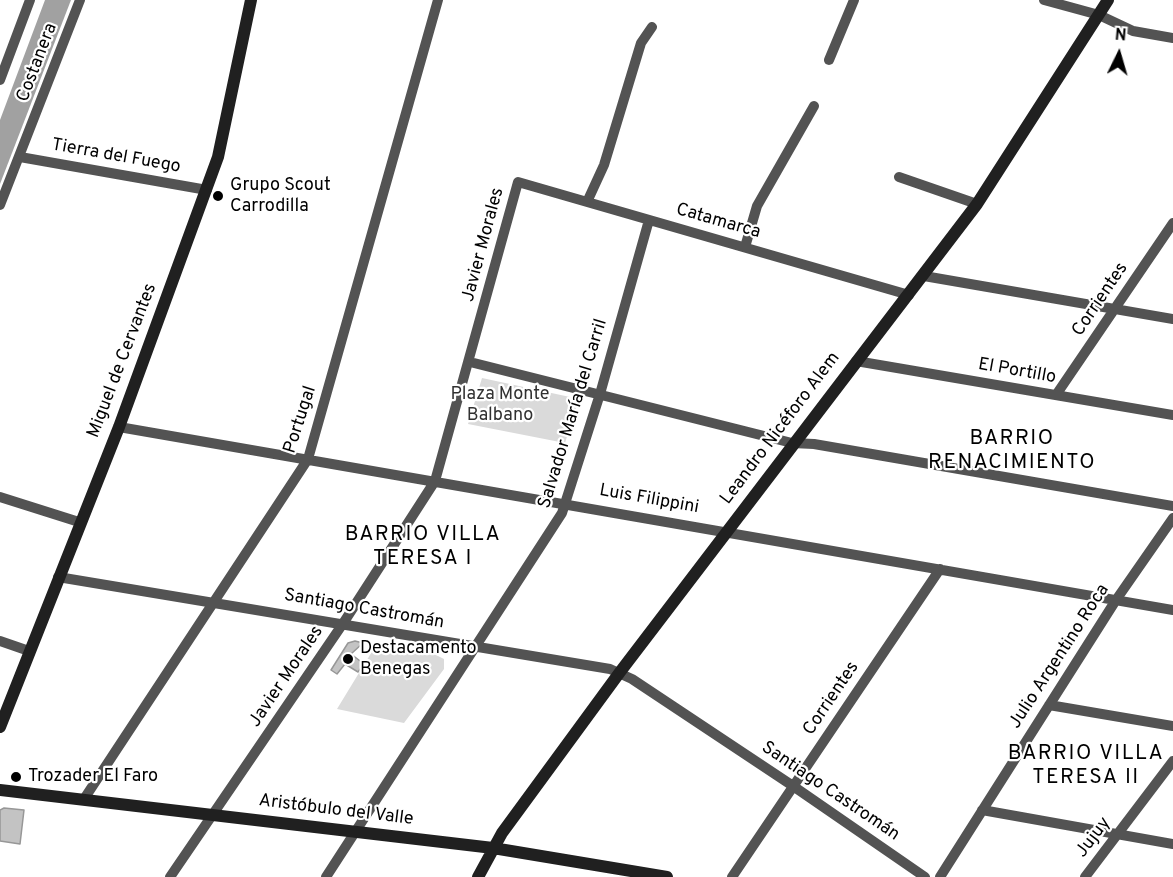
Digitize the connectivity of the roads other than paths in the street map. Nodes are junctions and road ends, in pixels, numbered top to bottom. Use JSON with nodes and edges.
{"nodes":[{"id":1,"x":30,"y":0,"type":"edge"},
{"id":2,"x":80,"y":0,"type":"edge"},
{"id":3,"x":251,"y":0,"type":"edge"},
{"id":4,"x":438,"y":0,"type":"edge"},
{"id":5,"x":854,"y":0,"type":"edge"},
{"id":6,"x":1044,"y":0,"type":"edge"},
{"id":7,"x":1108,"y":0,"type":"edge"},
{"id":8,"x":1099,"y":15,"type":"junction"},
{"id":9,"x":652,"y":27,"type":"dead end"},
{"id":10,"x":1173,"y":38,"type":"edge"},
{"id":11,"x":829,"y":60,"type":"dead end"},
{"id":12,"x":3,"y":61,"type":"edge"},
{"id":13,"x":0,"y":80,"type":"edge"},
{"id":14,"x":814,"y":106,"type":"dead end"},
{"id":15,"x":20,"y":157,"type":"junction"},
{"id":16,"x":899,"y":177,"type":"dead end"},
{"id":17,"x":518,"y":182,"type":"joint"},
{"id":18,"x":207,"y":190,"type":"junction"},
{"id":19,"x":587,"y":202,"type":"junction"},
{"id":20,"x":977,"y":204,"type":"junction"},
{"id":21,"x":0,"y":205,"type":"edge"},
{"id":22,"x":649,"y":220,"type":"junction"},
{"id":23,"x":1173,"y":223,"type":"edge"},
{"id":24,"x":746,"y":247,"type":"junction"},
{"id":25,"x":924,"y":276,"type":"junction"},
{"id":26,"x":909,"y":295,"type":"junction"},
{"id":27,"x":1116,"y":309,"type":"junction"},
{"id":28,"x":1173,"y":319,"type":"edge"},
{"id":29,"x":856,"y":361,"type":"junction"},
{"id":30,"x":470,"y":362,"type":"junction"},
{"id":31,"x":600,"y":394,"type":"junction"},
{"id":32,"x":1056,"y":395,"type":"junction"},
{"id":33,"x":1173,"y":415,"type":"edge"},
{"id":34,"x":119,"y":427,"type":"junction"},
{"id":35,"x":792,"y":443,"type":"junction"},
{"id":36,"x":308,"y":459,"type":"junction"},
{"id":37,"x":435,"y":481,"type":"junction"},
{"id":38,"x":0,"y":497,"type":"edge"},
{"id":39,"x":567,"y":503,"type":"junction"},
{"id":40,"x":1173,"y":506,"type":"edge"},
{"id":41,"x":1173,"y":518,"type":"edge"},
{"id":42,"x":79,"y":522,"type":"junction"},
{"id":43,"x":727,"y":530,"type":"junction"},
{"id":44,"x":940,"y":569,"type":"junction"},
{"id":45,"x":58,"y":577,"type":"junction"},
{"id":46,"x":1116,"y":600,"type":"junction"},
{"id":47,"x":215,"y":601,"type":"junction"},
{"id":48,"x":1173,"y":610,"type":"edge"},
{"id":49,"x":344,"y":622,"type":"junction"},
{"id":50,"x":0,"y":641,"type":"edge"},
{"id":51,"x":476,"y":646,"type":"junction"},
{"id":52,"x":29,"y":651,"type":"junction"},
{"id":53,"x":620,"y":672,"type":"junction"},
{"id":54,"x":1049,"y":705,"type":"junction"},
{"id":55,"x":1173,"y":726,"type":"edge"},
{"id":56,"x":0,"y":727,"type":"edge"},
{"id":57,"x":1173,"y":761,"type":"edge"},
{"id":58,"x":793,"y":786,"type":"junction"},
{"id":59,"x":0,"y":790,"type":"edge"},
{"id":60,"x":84,"y":799,"type":"junction"},
{"id":61,"x":982,"y":810,"type":"junction"},
{"id":62,"x":214,"y":815,"type":"junction"},
{"id":63,"x":355,"y":831,"type":"junction"},
{"id":64,"x":1117,"y":834,"type":"junction"},
{"id":65,"x":1173,"y":844,"type":"edge"},
{"id":66,"x":493,"y":848,"type":"junction"},
{"id":67,"x":170,"y":877,"type":"edge"},
{"id":68,"x":326,"y":877,"type":"edge"},
{"id":69,"x":478,"y":877,"type":"edge"},
{"id":70,"x":667,"y":877,"type":"edge"},
{"id":71,"x":732,"y":877,"type":"edge"},
{"id":72,"x":925,"y":877,"type":"edge"},
{"id":73,"x":940,"y":877,"type":"edge"},
{"id":74,"x":1085,"y":877,"type":"edge"}],
"edges":[{"from":1,"to":12,"type":"street"},
{"from":2,"to":15,"type":"street","name":"Costanera"},
{"from":3,"to":18,"type":"street","name":"Miguel de Cervantes"},
{"from":4,"to":36,"type":"street","name":"Portugal"},
{"from":5,"to":11,"type":"street"},
{"from":6,"to":8,"type":"street"},
{"from":7,"to":8,"type":"street","name":"Leandro Nicéforo Alem"},
{"from":8,"to":10,"type":"street"},
{"from":8,"to":20,"type":"street","name":"Leandro Nicéforo Alem"},
{"from":9,"to":19,"type":"street"},
{"from":12,"to":13,"type":"street"},
{"from":14,"to":24,"type":"street"},
{"from":15,"to":18,"type":"street","name":"Tierra del Fuego"},
{"from":15,"to":21,"type":"street","name":"Costanera"},
{"from":16,"to":20,"type":"street"},
{"from":17,"to":19,"type":"street","name":"Catamarca"},
{"from":17,"to":30,"type":"street","name":"Javier Morales"},
{"from":18,"to":34,"type":"street","name":"Miguel de Cervantes"},
{"from":19,"to":22,"type":"street","name":"Catamarca"},
{"from":20,"to":25,"type":"street","name":"Leandro Nicéforo Alem"},
{"from":22,"to":24,"type":"street","name":"Catamarca"},
{"from":22,"to":31,"type":"street","name":"Salvador María del Carril"},
{"from":23,"to":27,"type":"street","name":"Corrientes"},
{"from":24,"to":26,"type":"street","name":"Catamarca"},
{"from":25,"to":26,"type":"street","name":"Leandro Nicéforo Alem"},
{"from":25,"to":27,"type":"street"},
{"from":26,"to":29,"type":"street","name":"Leandro Nicéforo Alem"},
{"from":27,"to":28,"type":"street"},
{"from":27,"to":32,"type":"street","name":"Corrientes"},
{"from":29,"to":32,"type":"street","name":"El Portillo"},
{"from":29,"to":35,"type":"street","name":"Leandro Nicéforo Alem"},
{"from":30,"to":31,"type":"street"},
{"from":30,"to":37,"type":"street","name":"Javier Morales"},
{"from":31,"to":35,"type":"street"},
{"from":31,"to":39,"type":"street","name":"Salvador María del Carril"},
{"from":32,"to":33,"type":"street","name":"El Portillo"},
{"from":34,"to":36,"type":"street","name":"Luis Filippini"},
{"from":34,"to":42,"type":"street","name":"Miguel de Cervantes"},
{"from":35,"to":40,"type":"street"},
{"from":35,"to":43,"type":"street","name":"Leandro Nicéforo Alem"},
{"from":36,"to":37,"type":"street","name":"Luis Filippini"},
{"from":36,"to":47,"type":"street","name":"Portugal"},
{"from":37,"to":39,"type":"street","name":"Luis Filippini"},
{"from":37,"to":49,"type":"street","name":"Javier Morales"},
{"from":38,"to":42,"type":"street"},
{"from":39,"to":43,"type":"street","name":"Luis Filippini"},
{"from":39,"to":51,"type":"street","name":"Salvador María del Carril"},
{"from":41,"to":46,"type":"street","name":"Julio Argentino Roca"},
{"from":42,"to":45,"type":"street","name":"Miguel de Cervantes"},
{"from":43,"to":44,"type":"street","name":"Luis Filippini"},
{"from":43,"to":53,"type":"street","name":"Leandro Nicéforo Alem"},
{"from":44,"to":46,"type":"street","name":"Luis Filippini"},
{"from":44,"to":58,"type":"street","name":"Corrientes"},
{"from":45,"to":47,"type":"street","name":"Santiago Castromán"},
{"from":45,"to":52,"type":"street","name":"Miguel de Cervantes"},
{"from":46,"to":48,"type":"street","name":"Luis Filippini"},
{"from":46,"to":54,"type":"street","name":"Julio Argentino Roca"},
{"from":47,"to":49,"type":"street","name":"Santiago Castromán"},
{"from":47,"to":60,"type":"street","name":"Portugal"},
{"from":49,"to":51,"type":"street","name":"Santiago Castromán"},
{"from":49,"to":62,"type":"street","name":"Javier Morales"},
{"from":50,"to":52,"type":"street"},
{"from":51,"to":53,"type":"street","name":"Santiago Castromán"},
{"from":51,"to":63,"type":"street","name":"Salvador María del Carril"},
{"from":52,"to":56,"type":"street","name":"Miguel de Cervantes"},
{"from":53,"to":58,"type":"street","name":"Santiago Castromán"},
{"from":53,"to":66,"type":"street","name":"Leandro Nicéforo Alem"},
{"from":54,"to":55,"type":"street"},
{"from":54,"to":61,"type":"street","name":"Julio Argentino Roca"},
{"from":57,"to":64,"type":"street","name":"Jujuy"},
{"from":58,"to":71,"type":"street","name":"Corrientes"},
{"from":58,"to":72,"type":"street","name":"Santiago Castromán"},
{"from":59,"to":60,"type":"street","name":"Aristóbulo del Valle"},
{"from":60,"to":62,"type":"street","name":"Aristóbulo del Valle"},
{"from":61,"to":64,"type":"street"},
{"from":61,"to":73,"type":"street","name":"Julio Argentino Roca"},
{"from":62,"to":63,"type":"street","name":"Aristóbulo del Valle"},
{"from":62,"to":67,"type":"street","name":"Javier Morales"},
{"from":63,"to":66,"type":"street","name":"Aristóbulo del Valle"},
{"from":63,"to":68,"type":"street","name":"Salvador María del Carril"},
{"from":64,"to":65,"type":"street"},
{"from":64,"to":74,"type":"street","name":"Jujuy"},
{"from":66,"to":69,"type":"street","name":"Leandro Nicéforo Alem"},
{"from":66,"to":70,"type":"street","name":"Aristóbulo del Valle"}]}
